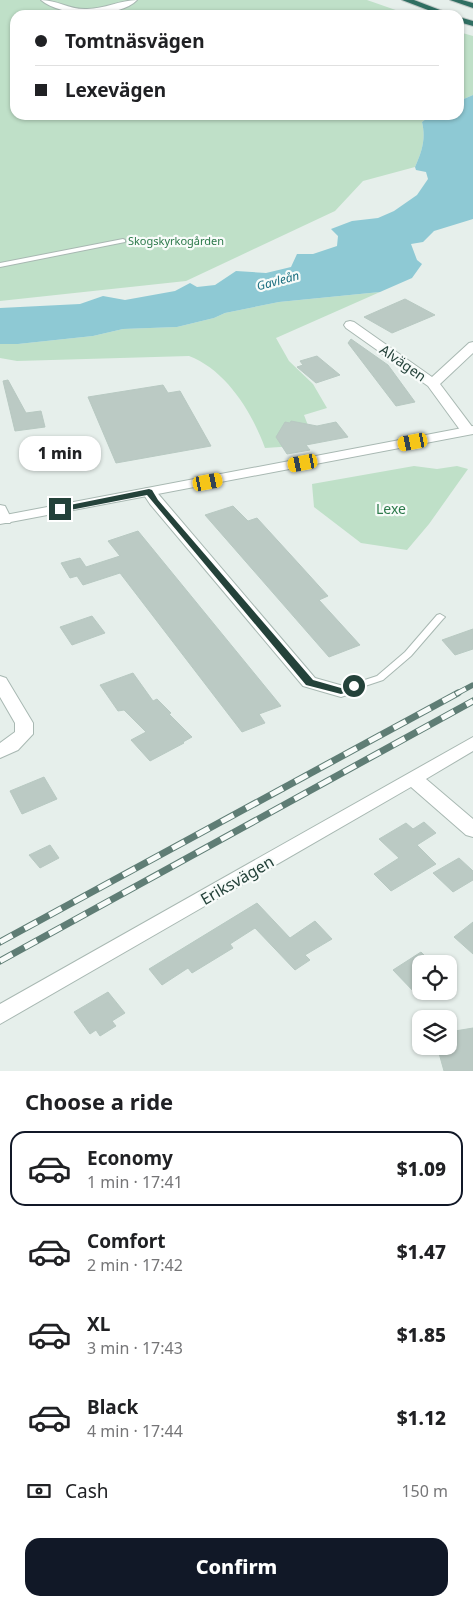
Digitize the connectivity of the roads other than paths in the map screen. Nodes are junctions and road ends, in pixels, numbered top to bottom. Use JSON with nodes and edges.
{"nodes":[{"id":1,"x":45,"y":0,"type":"edge"},
{"id":2,"x":133,"y":0,"type":"edge"},
{"id":3,"x":406,"y":0,"type":"edge"},
{"id":4,"x":454,"y":0,"type":"edge"},
{"id":5,"x":473,"y":6,"type":"edge"},
{"id":6,"x":69,"y":10,"type":"edge"},
{"id":7,"x":100,"y":10,"type":"edge"},
{"id":8,"x":435,"y":10,"type":"edge"},
{"id":9,"x":123,"y":241,"type":"dead end"},
{"id":10,"x":0,"y":265,"type":"edge"},
{"id":11,"x":350,"y":326,"type":"dead end"},
{"id":12,"x":473,"y":346,"type":"edge"},
{"id":13,"x":433,"y":383,"type":"junction"},
{"id":14,"x":470,"y":430,"type":"edge"},
{"id":15,"x":149,"y":492,"type":"junction"},
{"id":16,"x":2,"y":516,"type":"edge"},
{"id":17,"x":440,"y":617,"type":"dead end"},
{"id":18,"x":0,"y":682,"type":"edge"},
{"id":19,"x":341,"y":691,"type":"joint"},
{"id":20,"x":473,"y":744,"type":"edge"},
{"id":21,"x":0,"y":751,"type":"edge"},
{"id":22,"x":413,"y":778,"type":"junction"},
{"id":23,"x":473,"y":830,"type":"edge"},
{"id":24,"x":0,"y":1016,"type":"edge"}],
"edges":[{"from":1,"to":6,"type":"street"},
{"from":2,"to":7,"type":"street"},
{"from":3,"to":8,"type":"highway"},
{"from":4,"to":5,"type":"highway"},
{"from":9,"to":10,"type":"lane"},
{"from":11,"to":13,"type":"street","name":"Alvägen"},
{"from":12,"to":13,"type":"street"},
{"from":13,"to":14,"type":"street","name":"Alvägen"},
{"from":14,"to":15,"type":"street"},
{"from":15,"to":16,"type":"street"},
{"from":15,"to":19,"type":"street"},
{"from":17,"to":19,"type":"lane"},
{"from":18,"to":21,"type":"street"},
{"from":20,"to":22,"type":"street","name":"Eriksvägen"},
{"from":22,"to":23,"type":"street"},
{"from":22,"to":24,"type":"street","name":"Eriksvägen"}]}
